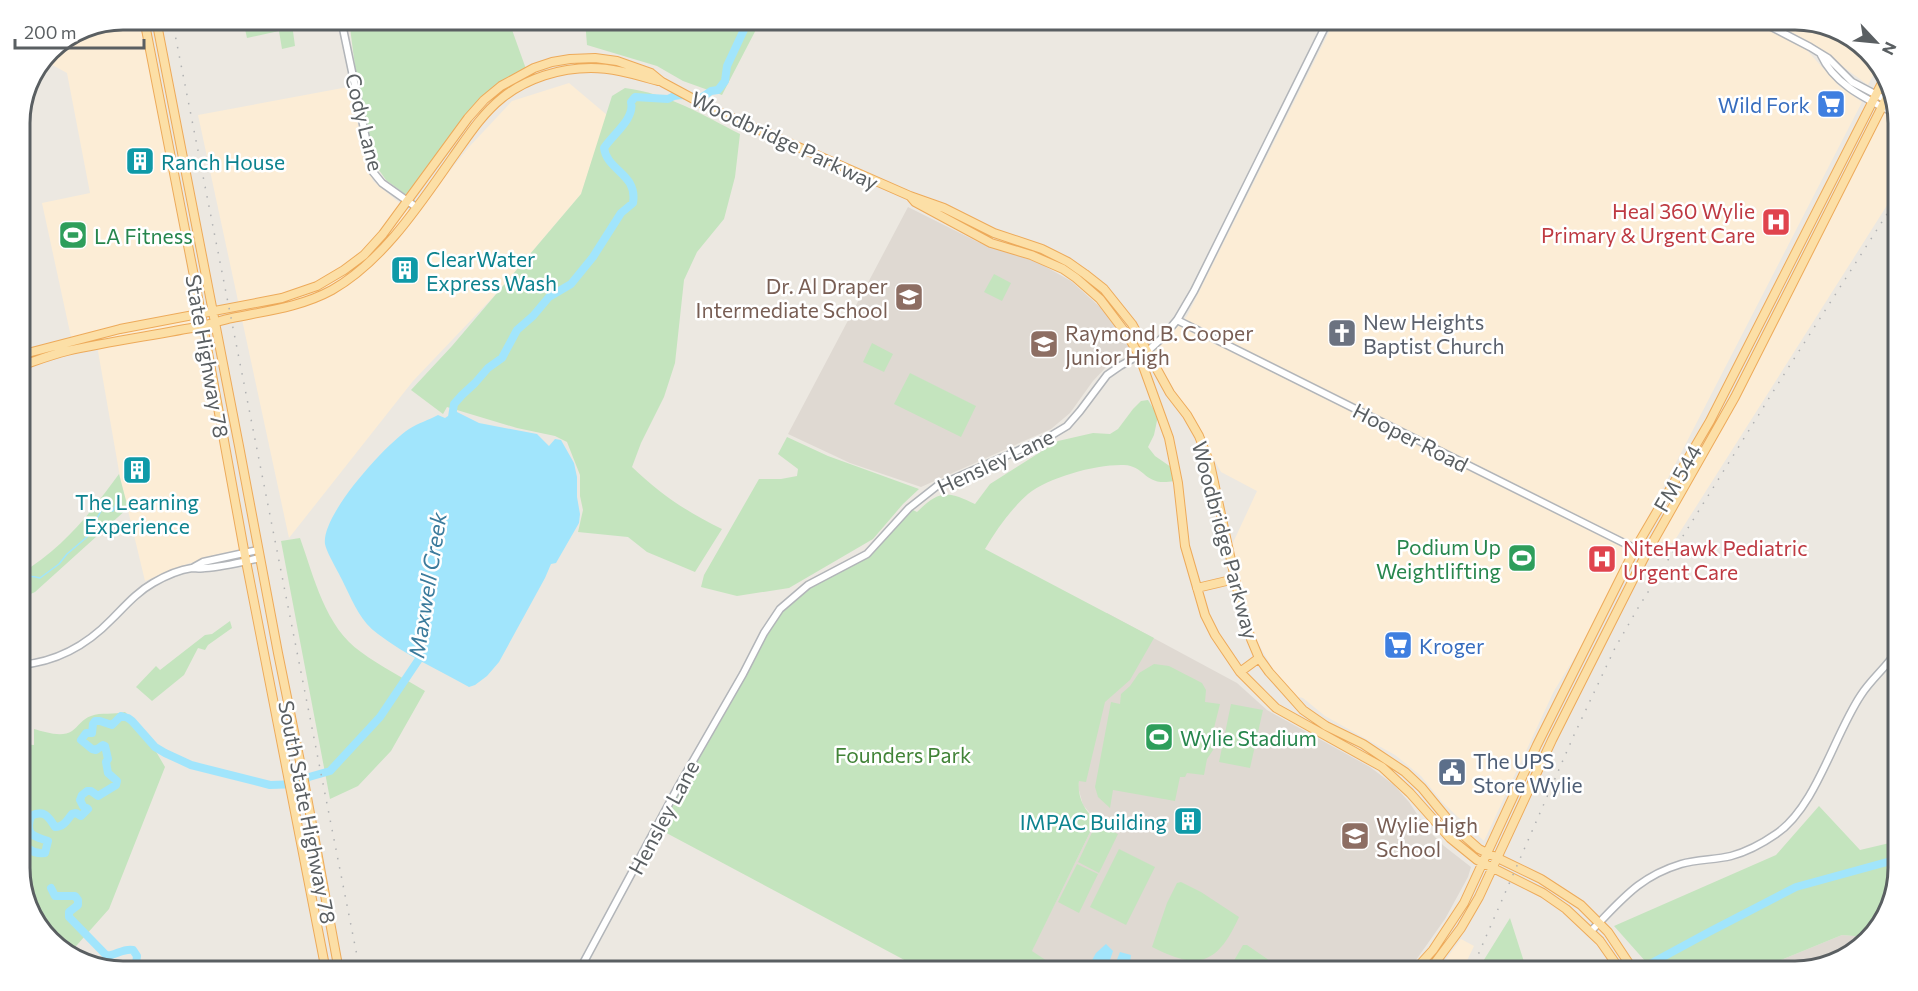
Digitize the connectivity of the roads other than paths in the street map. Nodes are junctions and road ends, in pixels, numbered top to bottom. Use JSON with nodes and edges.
{"nodes":[{"id":1,"x":146,"y":30,"type":"edge"},
{"id":2,"x":158,"y":30,"type":"edge"},
{"id":3,"x":343,"y":30,"type":"edge"},
{"id":4,"x":1324,"y":30,"type":"edge"},
{"id":5,"x":1777,"y":30,"type":"edge"},
{"id":6,"x":662,"y":82,"type":"junction"},
{"id":7,"x":1880,"y":87,"type":"edge"},
{"id":8,"x":1875,"y":99,"type":"junction"},
{"id":9,"x":1884,"y":103,"type":"joint"},
{"id":10,"x":184,"y":168,"type":"junction"},
{"id":11,"x":173,"y":170,"type":"junction"},
{"id":12,"x":910,"y":196,"type":"junction"},
{"id":13,"x":408,"y":201,"type":"junction"},
{"id":14,"x":416,"y":207,"type":"junction"},
{"id":15,"x":1819,"y":207,"type":"junction"},
{"id":16,"x":1830,"y":212,"type":"junction"},
{"id":17,"x":1011,"y":239,"type":"junction"},
{"id":18,"x":1009,"y":248,"type":"junction"},
{"id":19,"x":366,"y":253,"type":"junction"},
{"id":20,"x":1068,"y":262,"type":"junction"},
{"id":21,"x":369,"y":263,"type":"junction"},
{"id":22,"x":1063,"y":269,"type":"junction"},
{"id":23,"x":1783,"y":280,"type":"junction"},
{"id":24,"x":296,"y":294,"type":"junction"},
{"id":25,"x":298,"y":304,"type":"junction"},
{"id":26,"x":212,"y":312,"type":"junction"},
{"id":27,"x":201,"y":314,"type":"junction"},
{"id":28,"x":1775,"y":319,"type":"junction"},
{"id":29,"x":1177,"y":320,"type":"junction"},
{"id":30,"x":215,"y":322,"type":"junction"},
{"id":31,"x":203,"y":326,"type":"junction"},
{"id":32,"x":120,"y":329,"type":"junction"},
{"id":33,"x":122,"y":341,"type":"junction"},
{"id":34,"x":1147,"y":350,"type":"junction"},
{"id":35,"x":30,"y":352,"type":"edge"},
{"id":36,"x":1139,"y":355,"type":"junction"},
{"id":37,"x":30,"y":363,"type":"edge"},
{"id":38,"x":217,"y":404,"type":"junction"},
{"id":39,"x":239,"y":446,"type":"junction"},
{"id":40,"x":1680,"y":473,"type":"junction"},
{"id":41,"x":1671,"y":508,"type":"junction"},
{"id":42,"x":1635,"y":549,"type":"junction"},
{"id":43,"x":259,"y":554,"type":"junction"},
{"id":44,"x":1646,"y":554,"type":"junction"},
{"id":45,"x":245,"y":557,"type":"junction"},
{"id":46,"x":1235,"y":579,"type":"junction"},
{"id":47,"x":1197,"y":588,"type":"junction"},
{"id":48,"x":1585,"y":649,"type":"junction"},
{"id":49,"x":278,"y":653,"type":"joint"},
{"id":50,"x":1595,"y":655,"type":"junction"},
{"id":51,"x":264,"y":658,"type":"joint"},
{"id":52,"x":1259,"y":658,"type":"junction"},
{"id":53,"x":1888,"y":663,"type":"edge"},
{"id":54,"x":30,"y":664,"type":"edge"},
{"id":55,"x":1240,"y":672,"type":"junction"},
{"id":56,"x":1326,"y":726,"type":"junction"},
{"id":57,"x":1322,"y":734,"type":"junction"},
{"id":58,"x":1388,"y":758,"type":"junction"},
{"id":59,"x":1382,"y":767,"type":"junction"},
{"id":60,"x":1439,"y":809,"type":"junction"},
{"id":61,"x":1430,"y":818,"type":"junction"},
{"id":62,"x":1488,"y":853,"type":"junction"},
{"id":63,"x":1497,"y":858,"type":"junction"},
{"id":64,"x":1483,"y":864,"type":"junction"},
{"id":65,"x":1493,"y":868,"type":"junction"},
{"id":66,"x":1600,"y":922,"type":"junction"},
{"id":67,"x":1591,"y":931,"type":"junction"},
{"id":68,"x":324,"y":961,"type":"edge"},
{"id":69,"x":337,"y":961,"type":"edge"},
{"id":70,"x":585,"y":961,"type":"edge"},
{"id":71,"x":1424,"y":961,"type":"edge"},
{"id":72,"x":1437,"y":961,"type":"edge"},
{"id":73,"x":1614,"y":961,"type":"edge"},
{"id":74,"x":1628,"y":961,"type":"edge"}],
"edges":[{"from":1,"to":11,"type":"main road","name":"State Highway 78"},
{"from":2,"to":10,"type":"main road","name":"State Highway 78"},
{"from":3,"to":13,"type":"street","name":"Cody Lane"},
{"from":4,"to":29,"type":"street","name":"Hensley Lane"},
{"from":5,"to":8,"type":"street"},
{"from":6,"to":12,"type":"main road","name":"Woodbridge Parkway"},
{"from":6,"to":13,"type":"main road","name":"Woodbridge Parkway"},
{"from":6,"to":14,"type":"main road","name":"Woodbridge Parkway"},
{"from":7,"to":8,"type":"main road","name":"FM 544","number":"FM 544"},
{"from":8,"to":9,"type":"street"},
{"from":8,"to":15,"type":"main road","name":"FM 544","number":"FM 544"},
{"from":9,"to":16,"type":"main road","name":"FM 544","number":"FM 544"},
{"from":10,"to":11,"type":"main road"},
{"from":10,"to":26,"type":"main road","name":"State Highway 78"},
{"from":11,"to":27,"type":"main road","name":"State Highway 78"},
{"from":12,"to":17,"type":"main road","name":"Woodbridge Parkway"},
{"from":12,"to":18,"type":"main road","name":"Woodbridge Parkway"},
{"from":13,"to":14,"type":"street","name":"Cody Lane"},
{"from":13,"to":19,"type":"main road","name":"Woodbridge Parkway"},
{"from":14,"to":21,"type":"main road","name":"Woodbridge Parkway"},
{"from":15,"to":16,"type":"main road"},
{"from":15,"to":23,"type":"main road","name":"FM 544","number":"FM 544"},
{"from":16,"to":28,"type":"main road","name":"FM 544","number":"FM 544"},
{"from":17,"to":18,"type":"main road"},
{"from":17,"to":20,"type":"main road","name":"Woodbridge Parkway"},
{"from":18,"to":22,"type":"main road","name":"Woodbridge Parkway"},
{"from":19,"to":21,"type":"main road"},
{"from":19,"to":24,"type":"main road","name":"Woodbridge Parkway"},
{"from":20,"to":22,"type":"main road"},
{"from":20,"to":34,"type":"main road","name":"Woodbridge Parkway"},
{"from":21,"to":25,"type":"main road","name":"Woodbridge Parkway"},
{"from":22,"to":36,"type":"main road","name":"Woodbridge Parkway"},
{"from":23,"to":28,"type":"main road"},
{"from":23,"to":40,"type":"main road","name":"FM 544","number":"FM 544"},
{"from":24,"to":25,"type":"main road"},
{"from":24,"to":26,"type":"main road","name":"Woodbridge Parkway"},
{"from":25,"to":30,"type":"main road","name":"Woodbridge Parkway"},
{"from":26,"to":27,"type":"main road","name":"Woodbridge Parkway"},
{"from":26,"to":30,"type":"main road","name":"State Highway 78"},
{"from":27,"to":31,"type":"main road","name":"State Highway 78"},
{"from":27,"to":32,"type":"main road","name":"Woodbridge Parkway"},
{"from":28,"to":41,"type":"main road","name":"FM 544","number":"FM 544"},
{"from":29,"to":34,"type":"street","name":"Hensley Lane"},
{"from":29,"to":42,"type":"street","name":"Hooper Road"},
{"from":30,"to":31,"type":"main road","name":"Woodbridge Parkway"},
{"from":30,"to":39,"type":"main road","name":"State Highway 78"},
{"from":31,"to":33,"type":"main road","name":"Woodbridge Parkway"},
{"from":31,"to":38,"type":"main road","name":"State Highway 78"},
{"from":32,"to":33,"type":"main road"},
{"from":32,"to":35,"type":"main road","name":"Woodbridge Parkway"},
{"from":33,"to":37,"type":"main road","name":"Woodbridge Parkway"},
{"from":34,"to":36,"type":"street","name":"Hensley Lane"},
{"from":34,"to":46,"type":"main road","name":"Woodbridge Parkway"},
{"from":36,"to":47,"type":"main road","name":"Woodbridge Parkway"},
{"from":36,"to":70,"type":"street","name":"Hensley Lane"},
{"from":38,"to":39,"type":"main road"},
{"from":38,"to":45,"type":"main road","name":"State Highway 78"},
{"from":39,"to":43,"type":"main road","name":"State Highway 78"},
{"from":40,"to":41,"type":"main road"},
{"from":40,"to":42,"type":"main road","name":"FM 544","number":"FM 544"},
{"from":41,"to":44,"type":"main road","name":"FM 544","number":"FM 544"},
{"from":42,"to":44,"type":"street","name":"Hooper Road"},
{"from":42,"to":48,"type":"main road","name":"FM 544","number":"FM 544"},
{"from":43,"to":45,"type":"street"},
{"from":43,"to":49,"type":"main road","name":"State Highway 78"},
{"from":44,"to":50,"type":"main road","name":"FM 544","number":"FM 544"},
{"from":45,"to":51,"type":"main road","name":"State Highway 78"},
{"from":45,"to":54,"type":"street"},
{"from":46,"to":47,"type":"main road"},
{"from":46,"to":52,"type":"main road","name":"Woodbridge Parkway"},
{"from":47,"to":55,"type":"main road","name":"Woodbridge Parkway"},
{"from":48,"to":50,"type":"main road"},
{"from":48,"to":62,"type":"main road","name":"FM 544","number":"FM 544"},
{"from":49,"to":69,"type":"main road","name":"South State Highway 78"},
{"from":50,"to":63,"type":"main road","name":"FM 544","number":"FM 544"},
{"from":51,"to":68,"type":"main road","name":"South State Highway 78"},
{"from":52,"to":55,"type":"main road"},
{"from":52,"to":56,"type":"main road","name":"Woodbridge Parkway"},
{"from":53,"to":66,"type":"street"},
{"from":55,"to":57,"type":"main road","name":"Woodbridge Parkway"},
{"from":56,"to":57,"type":"main road"},
{"from":56,"to":58,"type":"main road","name":"Woodbridge Parkway"},
{"from":57,"to":59,"type":"main road","name":"Woodbridge Parkway"},
{"from":58,"to":59,"type":"main road"},
{"from":58,"to":60,"type":"main road","name":"Woodbridge Parkway"},
{"from":59,"to":61,"type":"main road","name":"Woodbridge Parkway"},
{"from":60,"to":61,"type":"main road"},
{"from":60,"to":62,"type":"main road","name":"Woodbridge Parkway"},
{"from":61,"to":64,"type":"main road","name":"Woodbridge Parkway"},
{"from":62,"to":63,"type":"main road","name":"Woodbridge Parkway"},
{"from":62,"to":64,"type":"main road","name":"FM 544","number":"FM 544"},
{"from":63,"to":65,"type":"main road","name":"FM 544","number":"FM 544"},
{"from":63,"to":66,"type":"main road","name":"Woodbridge Parkway"},
{"from":64,"to":65,"type":"main road","name":"Woodbridge Parkway"},
{"from":64,"to":71,"type":"main road","name":"FM 544","number":"FM 544"},
{"from":65,"to":67,"type":"main road","name":"Woodbridge Parkway"},
{"from":65,"to":72,"type":"main road","name":"FM 544","number":"FM 544"},
{"from":66,"to":67,"type":"street"},
{"from":66,"to":74,"type":"main road","name":"Woodbridge Parkway"},
{"from":67,"to":73,"type":"main road","name":"Woodbridge Parkway"}]}
